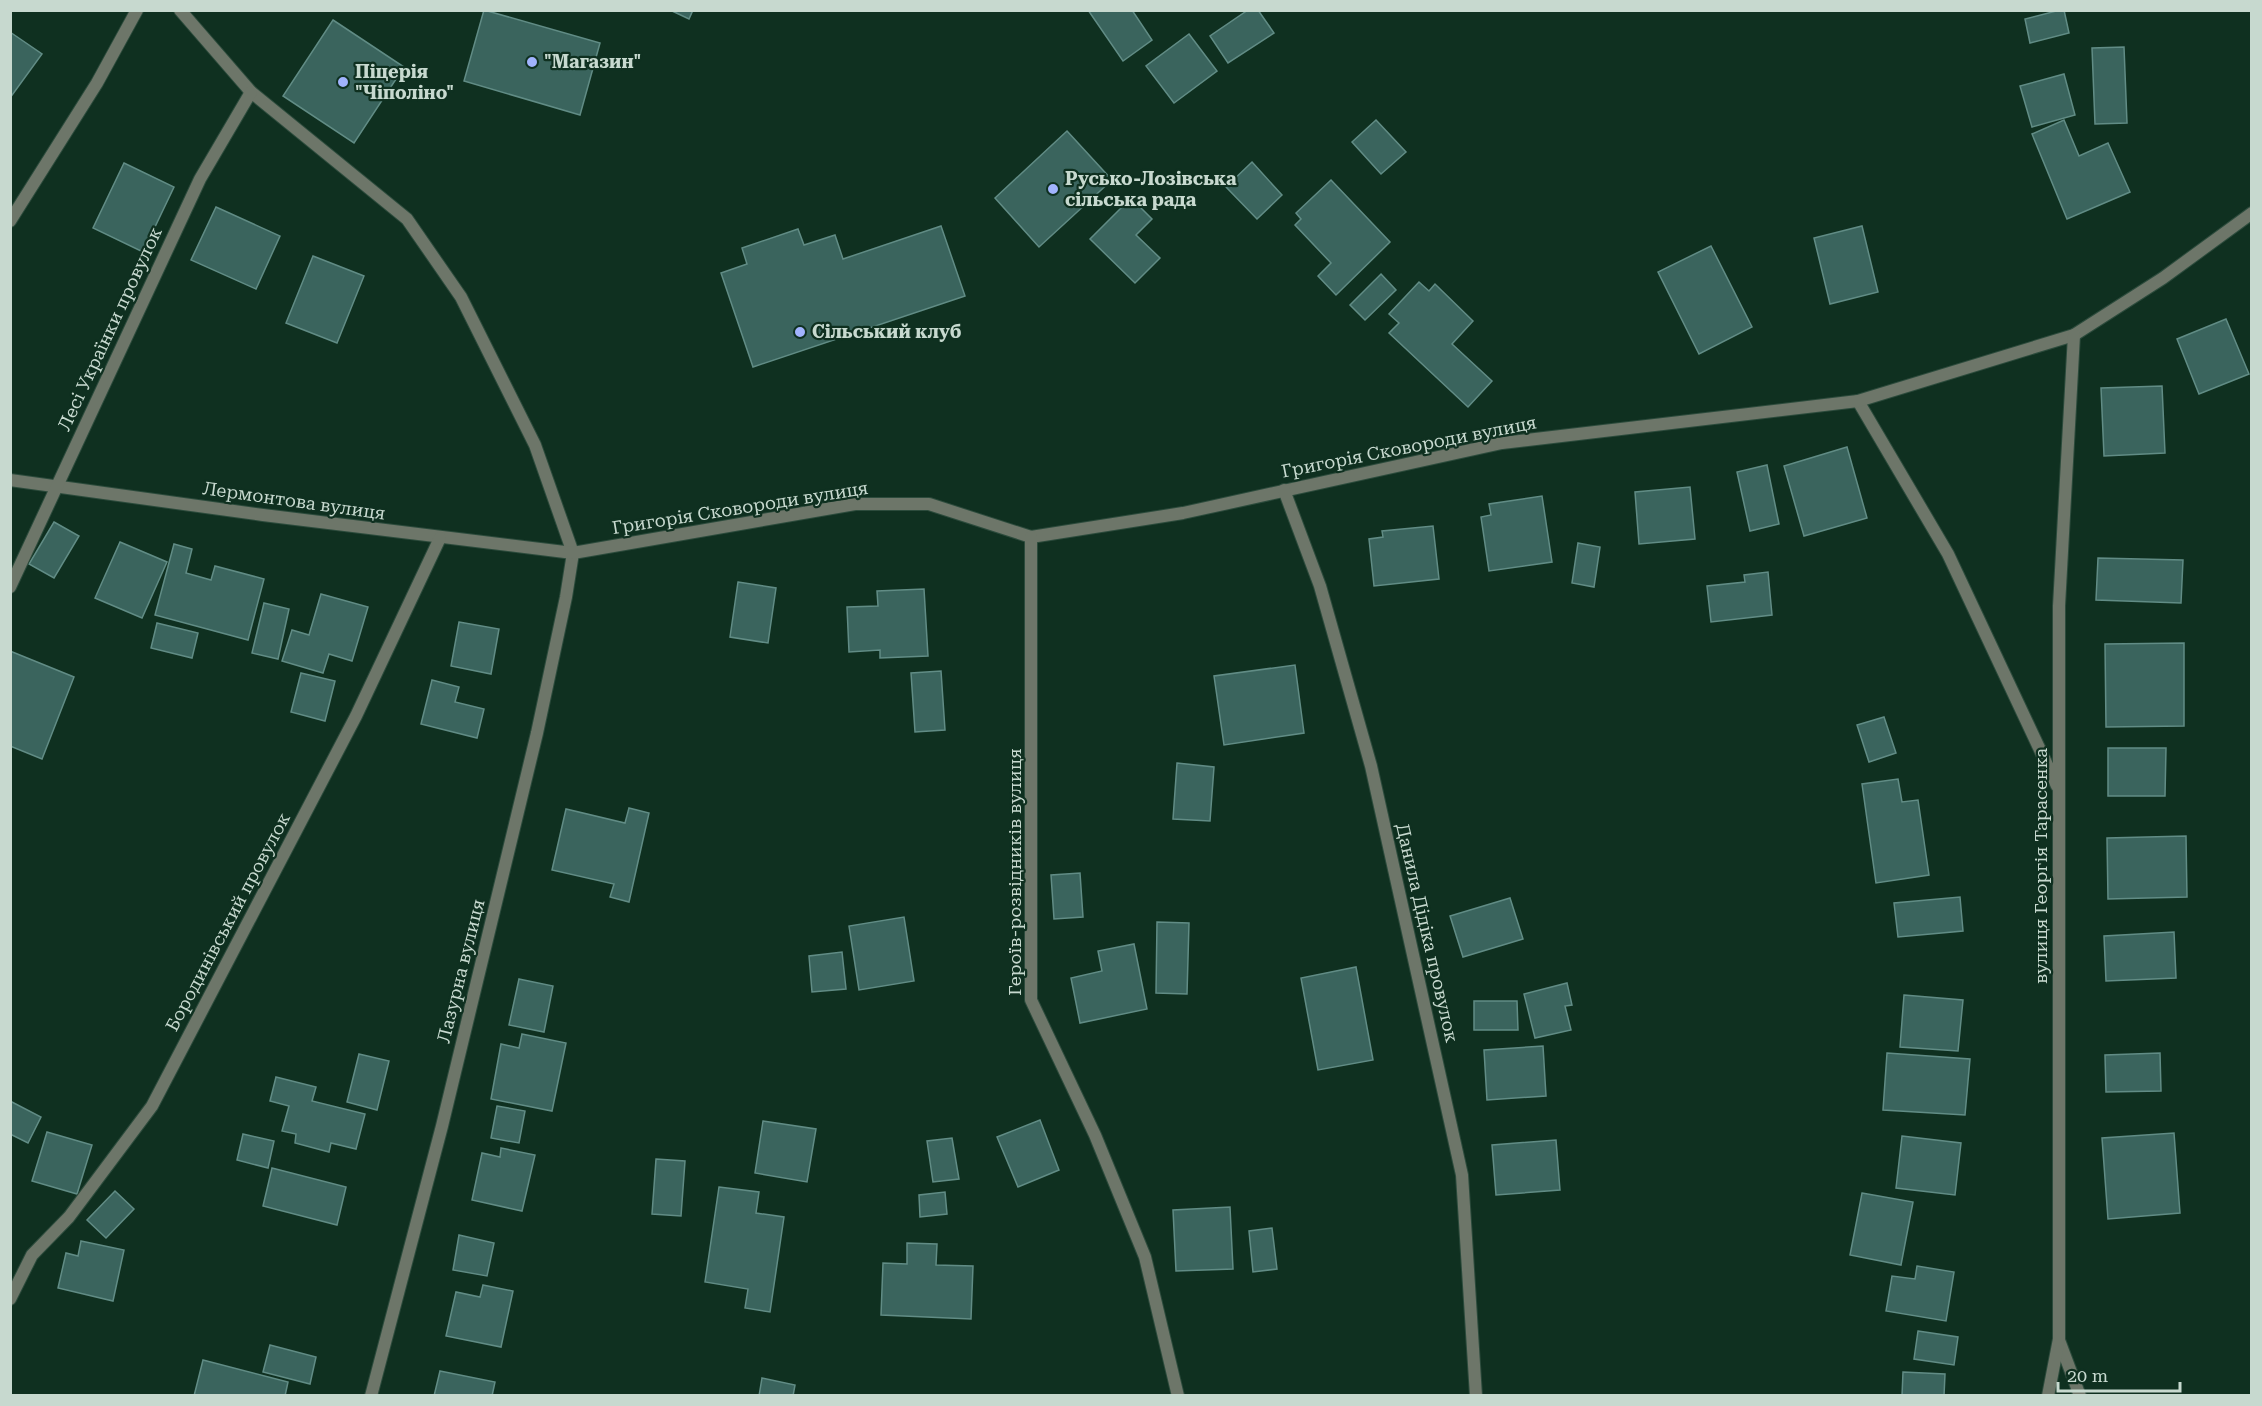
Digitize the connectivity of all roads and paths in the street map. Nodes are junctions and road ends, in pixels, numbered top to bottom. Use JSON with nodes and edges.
{"nodes":[{"id":1,"x":137,"y":10,"type":"edge"},
{"id":2,"x":180,"y":10,"type":"edge"},
{"id":3,"x":251,"y":92,"type":"junction"},
{"id":4,"x":2252,"y":213,"type":"edge"},
{"id":5,"x":10,"y":221,"type":"edge"},
{"id":6,"x":2074,"y":335,"type":"junction"},
{"id":7,"x":1858,"y":401,"type":"junction"},
{"id":8,"x":10,"y":480,"type":"edge"},
{"id":9,"x":56,"y":487,"type":"junction"},
{"id":10,"x":1284,"y":490,"type":"junction"},
{"id":11,"x":1031,"y":537,"type":"junction"},
{"id":12,"x":440,"y":538,"type":"junction"},
{"id":13,"x":573,"y":553,"type":"junction"},
{"id":14,"x":10,"y":587,"type":"edge"},
{"id":15,"x":2059,"y":789,"type":"junction"},
{"id":16,"x":10,"y":1299,"type":"edge"},
{"id":17,"x":2059,"y":1339,"type":"junction"},
{"id":18,"x":371,"y":1395,"type":"edge"},
{"id":19,"x":1178,"y":1395,"type":"edge"},
{"id":20,"x":1476,"y":1395,"type":"edge"},
{"id":21,"x":2048,"y":1395,"type":"edge"},
{"id":22,"x":2080,"y":1395,"type":"edge"}],
"edges":[{"from":1,"to":5,"type":"street"},
{"from":2,"to":3,"type":"street"},
{"from":3,"to":9,"type":"street","name":"Лесі Українки провулок"},
{"from":3,"to":13,"type":"street"},
{"from":4,"to":6,"type":"street","name":"Григорія Сковороди вулиця"},
{"from":6,"to":7,"type":"street","name":"Григорія Сковороди вулиця"},
{"from":6,"to":15,"type":"street","name":"вулиця Георгія Тарасенка"},
{"from":7,"to":10,"type":"street","name":"Григорія Сковороди вулиця"},
{"from":7,"to":15,"type":"street"},
{"from":8,"to":9,"type":"street","name":"Лермонтова вулиця"},
{"from":9,"to":12,"type":"street","name":"Лермонтова вулиця"},
{"from":9,"to":14,"type":"street","name":"Лесі Українки провулок"},
{"from":10,"to":11,"type":"street","name":"Григорія Сковороди вулиця"},
{"from":10,"to":20,"type":"street","name":"Данила Дідіка провулок"},
{"from":11,"to":13,"type":"street","name":"Григорія Сковороди вулиця"},
{"from":11,"to":19,"type":"street","name":"Героїв-розвідників вулиця"},
{"from":12,"to":13,"type":"street","name":"Лермонтова вулиця"},
{"from":12,"to":16,"type":"street","name":"Бородинівський провулок"},
{"from":13,"to":18,"type":"street","name":"Лазурна вулиця"},
{"from":15,"to":17,"type":"street","name":"вулиця Георгія Тарасенка"},
{"from":17,"to":21,"type":"street","name":"вулиця Георгія Тарасенка"},
{"from":17,"to":22,"type":"street"}]}
